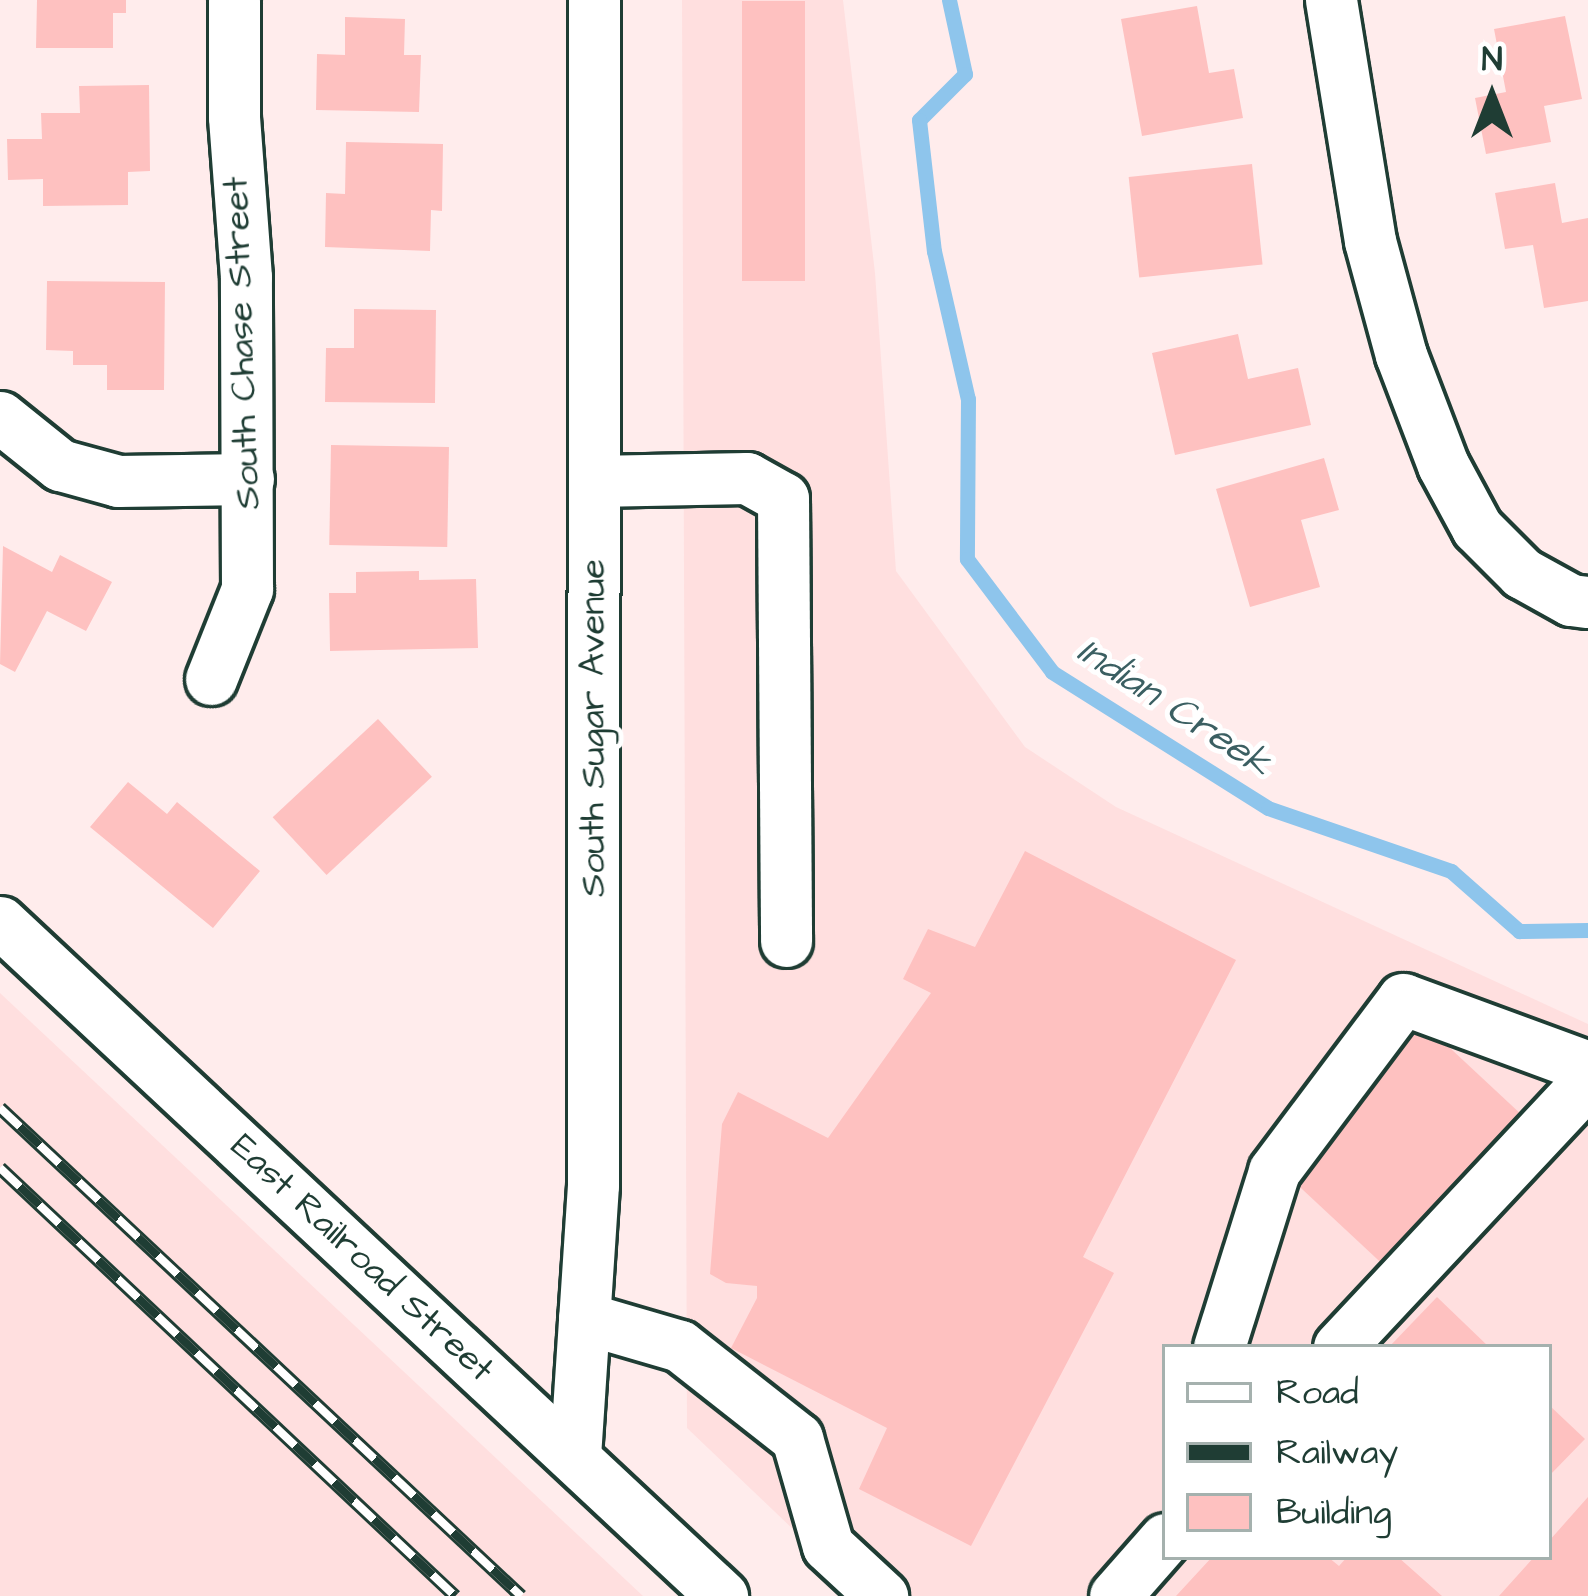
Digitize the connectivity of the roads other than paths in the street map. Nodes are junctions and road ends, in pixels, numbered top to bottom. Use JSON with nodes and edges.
{"nodes":[{"id":1,"x":234,"y":0,"type":"edge"},
{"id":2,"x":594,"y":0,"type":"edge"},
{"id":3,"x":1331,"y":0,"type":"edge"},
{"id":4,"x":0,"y":417,"type":"edge"},
{"id":5,"x":248,"y":479,"type":"junction"},
{"id":6,"x":594,"y":481,"type":"junction"},
{"id":7,"x":1588,"y":602,"type":"edge"},
{"id":8,"x":212,"y":679,"type":"dead end"},
{"id":9,"x":0,"y":922,"type":"edge"},
{"id":10,"x":786,"y":941,"type":"dead end"},
{"id":11,"x":1588,"y":1067,"type":"edge"},
{"id":12,"x":1588,"y":1081,"type":"edge"},
{"id":13,"x":584,"y":1318,"type":"junction"},
{"id":14,"x":1221,"y":1344,"type":"edge"},
{"id":15,"x":1343,"y":1344,"type":"edge"},
{"id":16,"x":575,"y":1456,"type":"junction"},
{"id":17,"x":1162,"y":1541,"type":"edge"},
{"id":18,"x":722,"y":1596,"type":"edge"},
{"id":19,"x":882,"y":1596,"type":"edge"},
{"id":20,"x":1115,"y":1596,"type":"edge"}],
"edges":[{"from":1,"to":5,"type":"street","name":"South Chase Street"},
{"from":2,"to":6,"type":"street","name":"South Sugar Avenue"},
{"from":3,"to":7,"type":"street"},
{"from":4,"to":5,"type":"street"},
{"from":5,"to":8,"type":"street","name":"South Chase Street"},
{"from":6,"to":10,"type":"street"},
{"from":6,"to":13,"type":"street","name":"South Sugar Avenue"},
{"from":9,"to":16,"type":"street","name":"East Railroad Street"},
{"from":11,"to":14,"type":"street"},
{"from":12,"to":15,"type":"street"},
{"from":13,"to":16,"type":"street","name":"South Sugar Avenue"},
{"from":13,"to":19,"type":"street"},
{"from":16,"to":18,"type":"street","name":"East Railroad Street"},
{"from":17,"to":20,"type":"street"}]}
